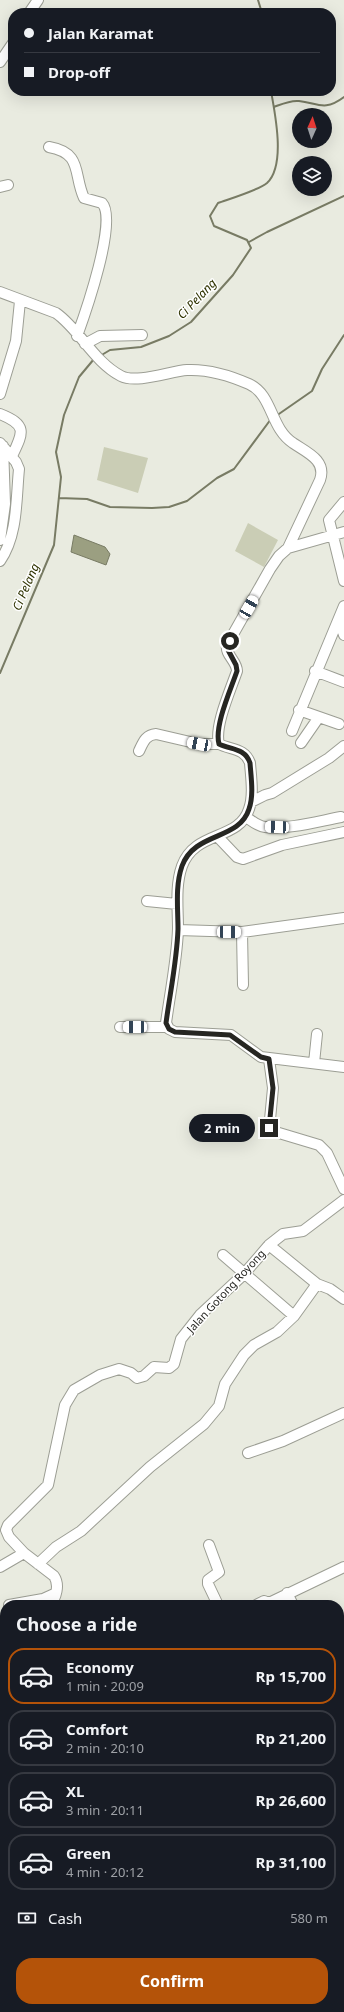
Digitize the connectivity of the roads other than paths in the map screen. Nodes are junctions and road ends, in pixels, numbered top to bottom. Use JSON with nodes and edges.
{"nodes":[{"id":1,"x":8,"y":50,"type":"edge"},
{"id":2,"x":0,"y":62,"type":"edge"},
{"id":3,"x":49,"y":147,"type":"dead end"},
{"id":4,"x":0,"y":292,"type":"edge"},
{"id":5,"x":20,"y":301,"type":"junction"},
{"id":6,"x":142,"y":335,"type":"dead end"},
{"id":7,"x":78,"y":336,"type":"junction"},
{"id":8,"x":85,"y":344,"type":"junction"},
{"id":9,"x":0,"y":393,"type":"edge"},
{"id":10,"x":0,"y":414,"type":"edge"},
{"id":11,"x":2,"y":445,"type":"edge"},
{"id":12,"x":12,"y":456,"type":"junction"},
{"id":13,"x":344,"y":502,"type":"edge"},
{"id":14,"x":344,"y":532,"type":"edge"},
{"id":15,"x":332,"y":536,"type":"junction"},
{"id":16,"x":0,"y":540,"type":"edge"},
{"id":17,"x":288,"y":548,"type":"junction"},
{"id":18,"x":0,"y":561,"type":"edge"},
{"id":19,"x":344,"y":581,"type":"edge"},
{"id":20,"x":344,"y":606,"type":"edge"},
{"id":21,"x":339,"y":620,"type":"junction"},
{"id":22,"x":344,"y":635,"type":"edge"},
{"id":23,"x":332,"y":636,"type":"junction"},
{"id":24,"x":344,"y":640,"type":"edge"},
{"id":25,"x":315,"y":671,"type":"junction"},
{"id":26,"x":344,"y":682,"type":"edge"},
{"id":27,"x":299,"y":710,"type":"junction"},
{"id":28,"x":319,"y":717,"type":"junction"},
{"id":29,"x":339,"y":724,"type":"dead end"},
{"id":30,"x":292,"y":731,"type":"dead end"},
{"id":31,"x":302,"y":743,"type":"dead end"},
{"id":32,"x":219,"y":744,"type":"junction"},
{"id":33,"x":344,"y":746,"type":"edge"},
{"id":34,"x":139,"y":751,"type":"dead end"},
{"id":35,"x":251,"y":802,"type":"junction"},
{"id":36,"x":246,"y":817,"type":"junction"},
{"id":37,"x":341,"y":817,"type":"dead end"},
{"id":38,"x":344,"y":832,"type":"edge"},
{"id":39,"x":217,"y":836,"type":"junction"},
{"id":40,"x":147,"y":901,"type":"dead end"},
{"id":41,"x":177,"y":904,"type":"junction"},
{"id":42,"x":344,"y":918,"type":"edge"},
{"id":43,"x":178,"y":930,"type":"junction"},
{"id":44,"x":242,"y":932,"type":"junction"},
{"id":45,"x":243,"y":985,"type":"dead end"},
{"id":46,"x":120,"y":1027,"type":"dead end"},
{"id":47,"x":167,"y":1027,"type":"junction"},
{"id":48,"x":317,"y":1034,"type":"dead end"},
{"id":49,"x":269,"y":1059,"type":"junction"},
{"id":50,"x":314,"y":1063,"type":"junction"},
{"id":51,"x":344,"y":1067,"type":"edge"},
{"id":52,"x":344,"y":1189,"type":"edge"},
{"id":53,"x":344,"y":1200,"type":"edge"},
{"id":54,"x":269,"y":1245,"type":"junction"},
{"id":55,"x":223,"y":1255,"type":"dead end"},
{"id":56,"x":244,"y":1274,"type":"junction"},
{"id":57,"x":317,"y":1284,"type":"junction"},
{"id":58,"x":344,"y":1299,"type":"edge"},
{"id":59,"x":294,"y":1316,"type":"junction"},
{"id":60,"x":344,"y":1413,"type":"edge"},
{"id":61,"x":248,"y":1453,"type":"dead end"},
{"id":62,"x":4,"y":1522,"type":"edge"},
{"id":63,"x":209,"y":1545,"type":"dead end"},
{"id":64,"x":24,"y":1553,"type":"junction"},
{"id":65,"x":38,"y":1564,"type":"junction"},
{"id":66,"x":0,"y":1567,"type":"edge"},
{"id":67,"x":344,"y":1567,"type":"edge"},
{"id":68,"x":287,"y":1593,"type":"junction"},
{"id":69,"x":54,"y":1594,"type":"junction"},
{"id":70,"x":43,"y":1600,"type":"edge"},
{"id":71,"x":52,"y":1600,"type":"edge"},
{"id":72,"x":216,"y":1600,"type":"edge"},
{"id":73,"x":274,"y":1600,"type":"edge"},
{"id":74,"x":290,"y":1600,"type":"edge"}],
"edges":[{"from":1,"to":2,"type":"street"},
{"from":3,"to":7,"type":"street"},
{"from":4,"to":5,"type":"street"},
{"from":5,"to":7,"type":"street"},
{"from":5,"to":9,"type":"street"},
{"from":6,"to":8,"type":"street"},
{"from":7,"to":8,"type":"street"},
{"from":8,"to":17,"type":"street"},
{"from":10,"to":12,"type":"street"},
{"from":11,"to":12,"type":"street"},
{"from":11,"to":16,"type":"street"},
{"from":12,"to":18,"type":"street"},
{"from":13,"to":15,"type":"street"},
{"from":14,"to":15,"type":"street"},
{"from":15,"to":17,"type":"street"},
{"from":15,"to":19,"type":"street"},
{"from":17,"to":32,"type":"street"},
{"from":20,"to":21,"type":"street"},
{"from":21,"to":22,"type":"street"},
{"from":21,"to":23,"type":"street"},
{"from":23,"to":24,"type":"street"},
{"from":23,"to":25,"type":"street"},
{"from":25,"to":26,"type":"street"},
{"from":25,"to":27,"type":"street"},
{"from":27,"to":28,"type":"street"},
{"from":27,"to":30,"type":"street"},
{"from":28,"to":29,"type":"street"},
{"from":28,"to":31,"type":"street"},
{"from":32,"to":34,"type":"street"},
{"from":32,"to":35,"type":"street"},
{"from":33,"to":35,"type":"street"},
{"from":35,"to":36,"type":"street"},
{"from":36,"to":37,"type":"street"},
{"from":36,"to":39,"type":"street"},
{"from":38,"to":39,"type":"street"},
{"from":39,"to":41,"type":"street"},
{"from":40,"to":41,"type":"street"},
{"from":41,"to":43,"type":"street"},
{"from":42,"to":44,"type":"street"},
{"from":43,"to":44,"type":"street"},
{"from":43,"to":47,"type":"street"},
{"from":44,"to":45,"type":"street"},
{"from":46,"to":47,"type":"street"},
{"from":47,"to":49,"type":"street"},
{"from":48,"to":50,"type":"street"},
{"from":49,"to":50,"type":"street"},
{"from":49,"to":52,"type":"street"},
{"from":50,"to":51,"type":"street"},
{"from":53,"to":54,"type":"street","name":"Jalan Gotong Royong"},
{"from":54,"to":56,"type":"street","name":"Jalan Gotong Royong"},
{"from":54,"to":57,"type":"street"},
{"from":55,"to":56,"type":"street"},
{"from":56,"to":59,"type":"street"},
{"from":56,"to":62,"type":"street","name":"Jalan Gotong Royong"},
{"from":57,"to":58,"type":"street"},
{"from":57,"to":59,"type":"street"},
{"from":59,"to":65,"type":"street"},
{"from":60,"to":61,"type":"street"},
{"from":62,"to":64,"type":"street","name":"Jalan Gotong Royong"},
{"from":63,"to":72,"type":"street"},
{"from":64,"to":65,"type":"street","name":"Jalan Gotong Royong"},
{"from":64,"to":66,"type":"street"},
{"from":65,"to":69,"type":"street","name":"Jalan Gotong Royong"},
{"from":67,"to":68,"type":"street"},
{"from":68,"to":73,"type":"street"},
{"from":68,"to":74,"type":"street"},
{"from":69,"to":70,"type":"street"},
{"from":69,"to":71,"type":"street","name":"Jalan Gotong Royong"}]}
